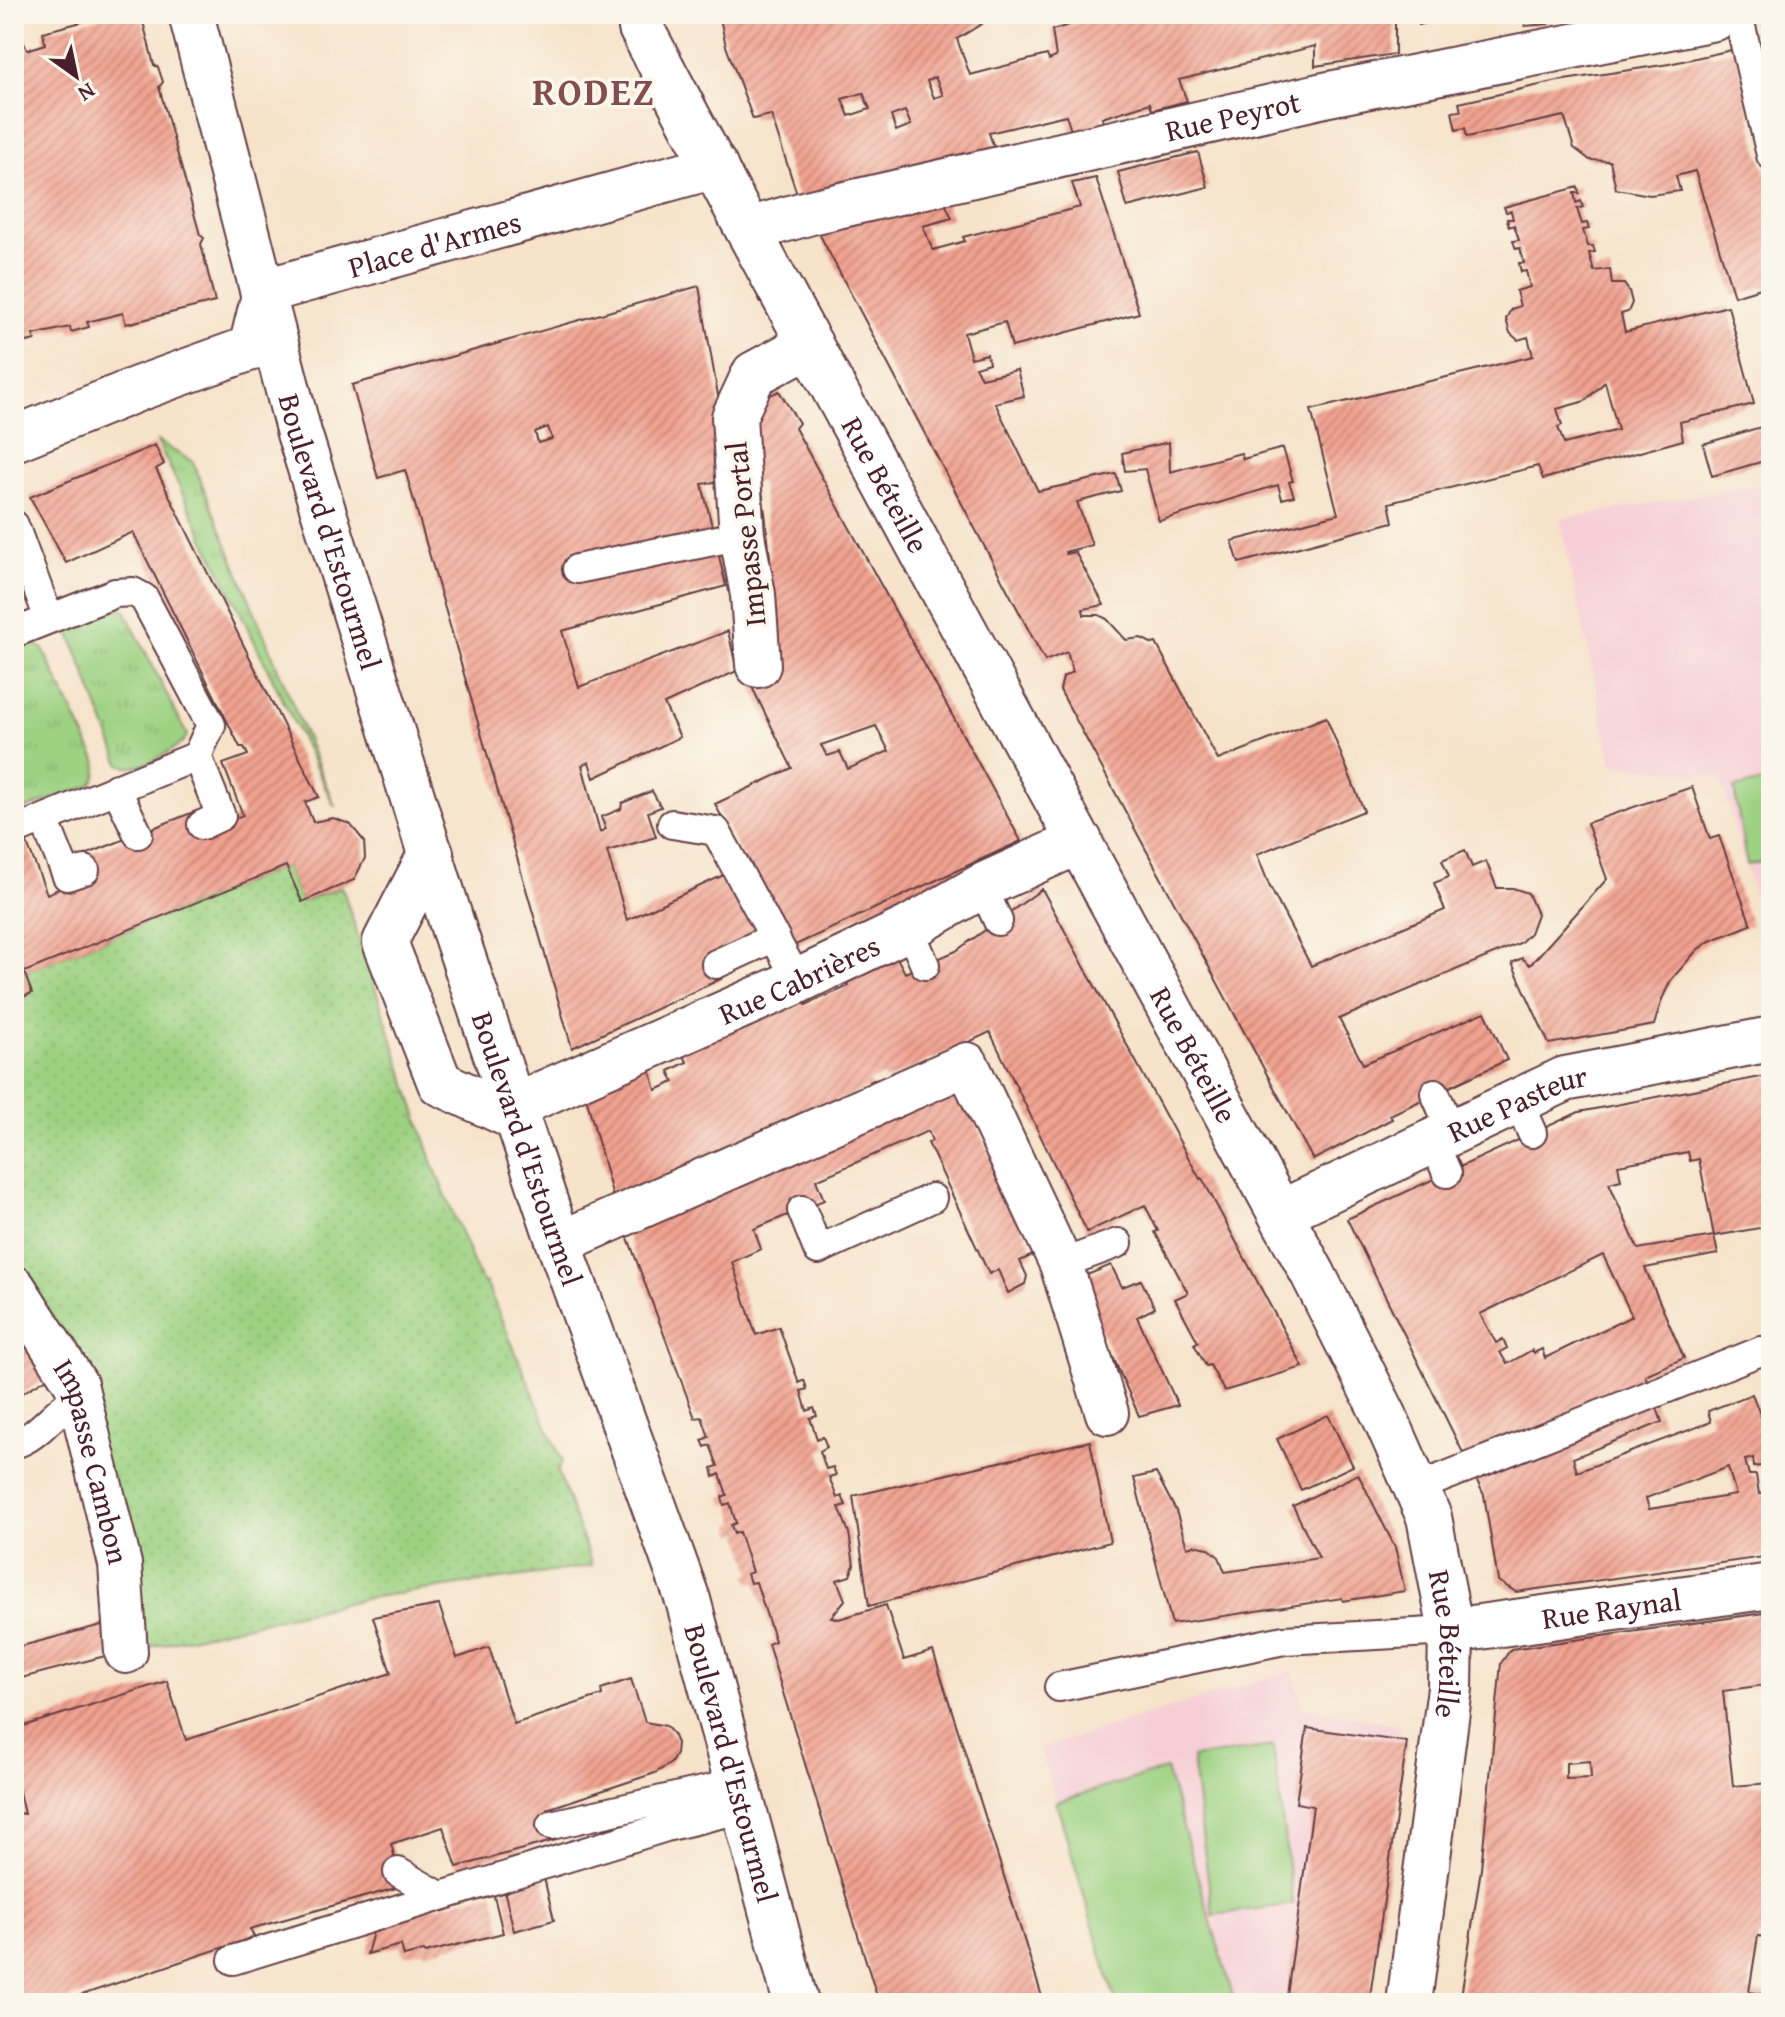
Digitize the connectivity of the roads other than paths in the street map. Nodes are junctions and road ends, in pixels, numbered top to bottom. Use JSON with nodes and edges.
{"nodes":[{"id":1,"x":191,"y":14,"type":"edge"},
{"id":2,"x":640,"y":14,"type":"edge"},
{"id":3,"x":1720,"y":14,"type":"edge"},
{"id":4,"x":1738,"y":14,"type":"edge"},
{"id":5,"x":1771,"y":155,"type":"edge"},
{"id":6,"x":715,"y":166,"type":"junction"},
{"id":7,"x":748,"y":230,"type":"junction"},
{"id":8,"x":265,"y":291,"type":"junction"},
{"id":9,"x":810,"y":344,"type":"junction"},
{"id":10,"x":14,"y":439,"type":"edge"},
{"id":11,"x":14,"y":525,"type":"edge"},
{"id":12,"x":742,"y":535,"type":"junction"},
{"id":13,"x":577,"y":569,"type":"dead end"},
{"id":14,"x":49,"y":619,"type":"junction"},
{"id":15,"x":14,"y":633,"type":"edge"},
{"id":16,"x":758,"y":665,"type":"dead end"},
{"id":17,"x":197,"y":756,"type":"junction"},
{"id":18,"x":116,"y":788,"type":"junction"},
{"id":19,"x":44,"y":819,"type":"junction"},
{"id":20,"x":672,"y":824,"type":"dead end"},
{"id":21,"x":202,"y":825,"type":"dead end"},
{"id":22,"x":14,"y":831,"type":"edge"},
{"id":23,"x":138,"y":834,"type":"dead end"},
{"id":24,"x":1080,"y":841,"type":"junction"},
{"id":25,"x":431,"y":853,"type":"junction"},
{"id":26,"x":85,"y":870,"type":"dead end"},
{"id":27,"x":775,"y":937,"type":"junction"},
{"id":28,"x":716,"y":964,"type":"dead end"},
{"id":29,"x":798,"y":981,"type":"junction"},
{"id":30,"x":1771,"y":1039,"type":"edge"},
{"id":31,"x":1435,"y":1093,"type":"dead end"},
{"id":32,"x":516,"y":1112,"type":"junction"},
{"id":33,"x":1444,"y":1149,"type":"junction"},
{"id":34,"x":932,"y":1198,"type":"dead end"},
{"id":35,"x":802,"y":1210,"type":"dead end"},
{"id":36,"x":1280,"y":1213,"type":"junction"},
{"id":37,"x":559,"y":1243,"type":"junction"},
{"id":38,"x":1118,"y":1243,"type":"dead end"},
{"id":39,"x":1061,"y":1264,"type":"junction"},
{"id":40,"x":14,"y":1287,"type":"edge"},
{"id":41,"x":1761,"y":1351,"type":"dead end"},
{"id":42,"x":79,"y":1398,"type":"junction"},
{"id":43,"x":1107,"y":1413,"type":"dead end"},
{"id":44,"x":14,"y":1444,"type":"edge"},
{"id":45,"x":1416,"y":1488,"type":"junction"},
{"id":46,"x":1771,"y":1586,"type":"edge"},
{"id":47,"x":1451,"y":1631,"type":"junction"},
{"id":48,"x":126,"y":1652,"type":"dead end"},
{"id":49,"x":1059,"y":1687,"type":"dead end"},
{"id":50,"x":741,"y":1796,"type":"junction"},
{"id":51,"x":551,"y":1825,"type":"dead end"},
{"id":52,"x":398,"y":1872,"type":"dead end"},
{"id":53,"x":438,"y":1895,"type":"junction"},
{"id":54,"x":233,"y":1960,"type":"dead end"},
{"id":55,"x":796,"y":2003,"type":"edge"},
{"id":56,"x":1409,"y":2003,"type":"edge"}],
"edges":[{"from":1,"to":8,"type":"main road"},
{"from":2,"to":6,"type":"main road"},
{"from":3,"to":7,"type":"main road","name":"Rue Peyrot"},
{"from":4,"to":5,"type":"lane"},
{"from":6,"to":7,"type":"main road","name":"Rue Béteille"},
{"from":6,"to":8,"type":"main road","name":"Place d'Armes"},
{"from":7,"to":9,"type":"main road","name":"Rue Béteille"},
{"from":8,"to":10,"type":"main road"},
{"from":8,"to":25,"type":"main road","name":"Boulevard d'Estourmel"},
{"from":9,"to":12,"type":"main road","name":"Impasse Portal"},
{"from":9,"to":24,"type":"main road","name":"Rue Béteille"},
{"from":11,"to":14,"type":"lane"},
{"from":12,"to":13,"type":"lane"},
{"from":12,"to":16,"type":"main road","name":"Impasse Portal"},
{"from":14,"to":15,"type":"lane"},
{"from":14,"to":17,"type":"lane"},
{"from":17,"to":18,"type":"lane"},
{"from":17,"to":21,"type":"lane"},
{"from":18,"to":19,"type":"lane"},
{"from":18,"to":23,"type":"lane"},
{"from":19,"to":22,"type":"lane"},
{"from":19,"to":26,"type":"lane"},
{"from":20,"to":27,"type":"lane"},
{"from":24,"to":29,"type":"main road","name":"Rue Cabrières"},
{"from":24,"to":36,"type":"main road","name":"Rue Béteille"},
{"from":25,"to":32,"type":"main road","name":"Boulevard d'Estourmel"},
{"from":25,"to":32,"type":"main road"},
{"from":27,"to":28,"type":"lane"},
{"from":27,"to":29,"type":"lane"},
{"from":29,"to":32,"type":"main road","name":"Rue Cabrières"},
{"from":30,"to":33,"type":"main road","name":"Rue Pasteur"},
{"from":31,"to":33,"type":"lane"},
{"from":32,"to":37,"type":"main road","name":"Boulevard d'Estourmel"},
{"from":33,"to":36,"type":"main road","name":"Rue Pasteur"},
{"from":34,"to":35,"type":"lane"},
{"from":36,"to":45,"type":"main road","name":"Rue Béteille"},
{"from":37,"to":39,"type":"street"},
{"from":37,"to":50,"type":"main road","name":"Boulevard d'Estourmel"},
{"from":38,"to":39,"type":"lane"},
{"from":39,"to":43,"type":"street"},
{"from":40,"to":42,"type":"street","name":"Impasse Cambon"},
{"from":41,"to":45,"type":"lane"},
{"from":42,"to":44,"type":"lane"},
{"from":42,"to":48,"type":"street","name":"Impasse Cambon"},
{"from":45,"to":47,"type":"main road","name":"Rue Béteille"},
{"from":46,"to":47,"type":"main road","name":"Rue Raynal"},
{"from":47,"to":49,"type":"lane"},
{"from":47,"to":56,"type":"main road","name":"Rue Béteille"},
{"from":50,"to":51,"type":"lane"},
{"from":50,"to":53,"type":"lane"},
{"from":50,"to":55,"type":"main road","name":"Boulevard d'Estourmel"},
{"from":52,"to":53,"type":"lane"},
{"from":53,"to":54,"type":"lane"}]}
